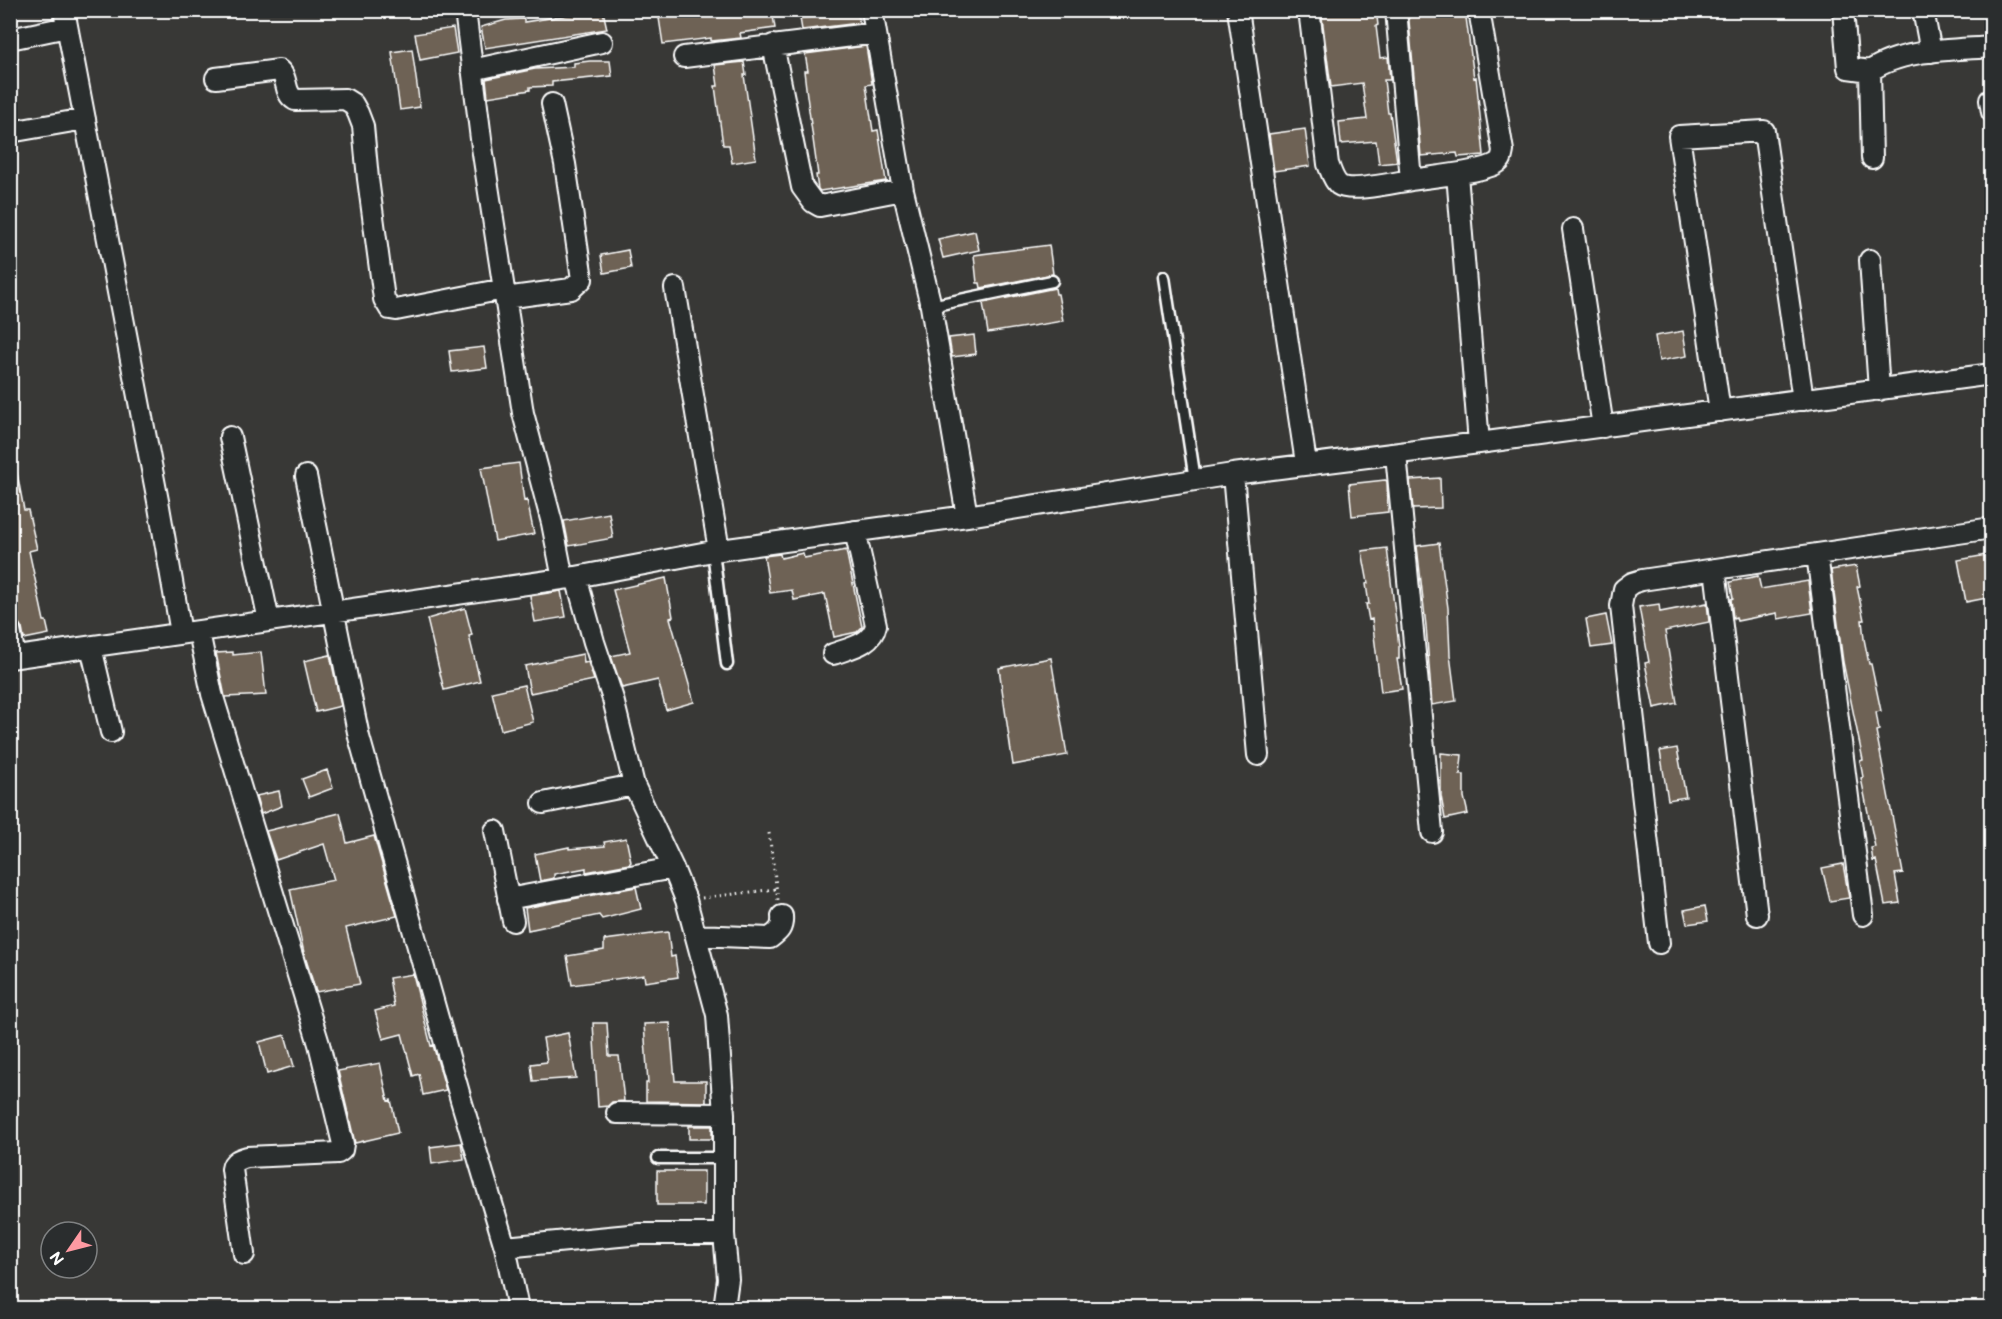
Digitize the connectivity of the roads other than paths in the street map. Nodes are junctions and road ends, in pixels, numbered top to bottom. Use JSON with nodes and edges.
{"nodes":[{"id":1,"x":465,"y":10,"type":"edge"},
{"id":2,"x":872,"y":10,"type":"edge"},
{"id":3,"x":1238,"y":10,"type":"edge"},
{"id":4,"x":1309,"y":10,"type":"edge"},
{"id":5,"x":1396,"y":10,"type":"edge"},
{"id":6,"x":1479,"y":10,"type":"edge"},
{"id":7,"x":1843,"y":10,"type":"edge"},
{"id":8,"x":1923,"y":10,"type":"edge"},
{"id":9,"x":66,"y":19,"type":"edge"},
{"id":10,"x":876,"y":33,"type":"junction"},
{"id":11,"x":10,"y":39,"type":"edge"},
{"id":12,"x":602,"y":42,"type":"dead end"},
{"id":13,"x":773,"y":45,"type":"junction"},
{"id":14,"x":1992,"y":47,"type":"edge"},
{"id":15,"x":1930,"y":52,"type":"junction"},
{"id":16,"x":684,"y":57,"type":"dead end"},
{"id":17,"x":472,"y":70,"type":"junction"},
{"id":18,"x":1870,"y":71,"type":"junction"},
{"id":19,"x":216,"y":78,"type":"dead end"},
{"id":20,"x":552,"y":104,"type":"dead end"},
{"id":21,"x":85,"y":119,"type":"junction"},
{"id":22,"x":10,"y":132,"type":"edge"},
{"id":23,"x":1872,"y":158,"type":"dead end"},
{"id":24,"x":1457,"y":174,"type":"junction"},
{"id":25,"x":1411,"y":180,"type":"junction"},
{"id":26,"x":903,"y":190,"type":"junction"},
{"id":27,"x":1573,"y":229,"type":"dead end"},
{"id":28,"x":1870,"y":260,"type":"dead end"},
{"id":29,"x":1164,"y":277,"type":"dead end"},
{"id":30,"x":1052,"y":281,"type":"dead end"},
{"id":31,"x":675,"y":288,"type":"dead end"},
{"id":32,"x":504,"y":294,"type":"junction"},
{"id":33,"x":931,"y":306,"type":"junction"},
{"id":34,"x":1992,"y":374,"type":"edge"},
{"id":35,"x":1879,"y":390,"type":"junction"},
{"id":36,"x":1803,"y":400,"type":"junction"},
{"id":37,"x":1720,"y":411,"type":"junction"},
{"id":38,"x":1603,"y":426,"type":"junction"},
{"id":39,"x":230,"y":437,"type":"dead end"},
{"id":40,"x":1479,"y":443,"type":"junction"},
{"id":41,"x":1396,"y":454,"type":"junction"},
{"id":42,"x":1306,"y":463,"type":"junction"},
{"id":43,"x":1233,"y":474,"type":"junction"},
{"id":44,"x":306,"y":476,"type":"dead end"},
{"id":45,"x":1195,"y":480,"type":"junction"},
{"id":46,"x":967,"y":516,"type":"junction"},
{"id":47,"x":1992,"y":528,"type":"edge"},
{"id":48,"x":855,"y":531,"type":"junction"},
{"id":49,"x":716,"y":550,"type":"junction"},
{"id":50,"x":1817,"y":554,"type":"junction"},
{"id":51,"x":1715,"y":569,"type":"junction"},
{"id":52,"x":569,"y":578,"type":"junction"},
{"id":53,"x":333,"y":611,"type":"junction"},
{"id":54,"x":269,"y":621,"type":"junction"},
{"id":55,"x":10,"y":631,"type":"edge"},
{"id":56,"x":190,"y":633,"type":"junction"},
{"id":57,"x":91,"y":647,"type":"junction"},
{"id":58,"x":833,"y":654,"type":"dead end"},
{"id":59,"x":13,"y":657,"type":"edge"},
{"id":60,"x":727,"y":664,"type":"dead end"},
{"id":61,"x":111,"y":732,"type":"dead end"},
{"id":62,"x":1258,"y":755,"type":"dead end"},
{"id":63,"x":634,"y":785,"type":"junction"},
{"id":64,"x":543,"y":803,"type":"dead end"},
{"id":65,"x":495,"y":831,"type":"dead end"},
{"id":66,"x":1432,"y":832,"type":"dead end"},
{"id":67,"x":673,"y":868,"type":"junction"},
{"id":68,"x":508,"y":899,"type":"junction"},
{"id":69,"x":1757,"y":915,"type":"dead end"},
{"id":70,"x":1863,"y":915,"type":"dead end"},
{"id":71,"x":782,"y":916,"type":"road end"},
{"id":72,"x":513,"y":921,"type":"dead end"},
{"id":73,"x":696,"y":935,"type":"junction"},
{"id":74,"x":1659,"y":943,"type":"dead end"},
{"id":75,"x":617,"y":1113,"type":"dead end"},
{"id":76,"x":724,"y":1114,"type":"junction"},
{"id":77,"x":658,"y":1158,"type":"dead end"},
{"id":78,"x":723,"y":1158,"type":"junction"},
{"id":79,"x":724,"y":1234,"type":"junction"},
{"id":80,"x":505,"y":1247,"type":"junction"},
{"id":81,"x":244,"y":1254,"type":"dead end"},
{"id":82,"x":518,"y":1308,"type":"edge"},
{"id":83,"x":724,"y":1308,"type":"edge"}],
"edges":[{"from":1,"to":17,"type":"street"},
{"from":2,"to":10,"type":"street"},
{"from":3,"to":42,"type":"street"},
{"from":4,"to":25,"type":"street"},
{"from":5,"to":25,"type":"street"},
{"from":6,"to":24,"type":"street"},
{"from":7,"to":18,"type":"street"},
{"from":8,"to":15,"type":"street"},
{"from":9,"to":11,"type":"street"},
{"from":9,"to":21,"type":"street"},
{"from":10,"to":13,"type":"street"},
{"from":10,"to":26,"type":"street"},
{"from":12,"to":17,"type":"street"},
{"from":13,"to":16,"type":"street"},
{"from":13,"to":26,"type":"street"},
{"from":14,"to":15,"type":"street"},
{"from":15,"to":18,"type":"street"},
{"from":17,"to":32,"type":"street"},
{"from":18,"to":23,"type":"street"},
{"from":19,"to":32,"type":"street"},
{"from":20,"to":32,"type":"street"},
{"from":21,"to":22,"type":"street"},
{"from":21,"to":56,"type":"street"},
{"from":24,"to":25,"type":"street"},
{"from":24,"to":40,"type":"street"},
{"from":26,"to":33,"type":"street"},
{"from":27,"to":38,"type":"street"},
{"from":28,"to":35,"type":"street"},
{"from":29,"to":45,"type":"lane"},
{"from":30,"to":33,"type":"lane"},
{"from":31,"to":49,"type":"street"},
{"from":32,"to":52,"type":"street"},
{"from":33,"to":46,"type":"street"},
{"from":34,"to":35,"type":"street"},
{"from":35,"to":36,"type":"street"},
{"from":36,"to":37,"type":"street"},
{"from":36,"to":37,"type":"street"},
{"from":37,"to":38,"type":"street"},
{"from":38,"to":40,"type":"street"},
{"from":39,"to":54,"type":"street"},
{"from":40,"to":41,"type":"street"},
{"from":41,"to":42,"type":"street"},
{"from":41,"to":66,"type":"street"},
{"from":42,"to":43,"type":"street"},
{"from":43,"to":45,"type":"street"},
{"from":43,"to":62,"type":"street"},
{"from":44,"to":53,"type":"street"},
{"from":45,"to":46,"type":"street"},
{"from":46,"to":48,"type":"street"},
{"from":47,"to":50,"type":"street"},
{"from":48,"to":49,"type":"street"},
{"from":48,"to":58,"type":"street"},
{"from":49,"to":52,"type":"street"},
{"from":49,"to":60,"type":"lane"},
{"from":50,"to":51,"type":"street"},
{"from":50,"to":70,"type":"street"},
{"from":51,"to":69,"type":"street"},
{"from":51,"to":74,"type":"street"},
{"from":52,"to":53,"type":"street"},
{"from":52,"to":63,"type":"street"},
{"from":53,"to":54,"type":"street"},
{"from":53,"to":80,"type":"street"},
{"from":54,"to":56,"type":"street"},
{"from":55,"to":59,"type":"street"},
{"from":56,"to":57,"type":"street"},
{"from":56,"to":81,"type":"street"},
{"from":57,"to":59,"type":"street"},
{"from":57,"to":61,"type":"street"},
{"from":63,"to":64,"type":"street"},
{"from":63,"to":67,"type":"street"},
{"from":65,"to":68,"type":"street"},
{"from":67,"to":68,"type":"street"},
{"from":67,"to":73,"type":"street"},
{"from":68,"to":72,"type":"street"},
{"from":71,"to":73,"type":"street"},
{"from":73,"to":76,"type":"street"},
{"from":75,"to":76,"type":"street"},
{"from":76,"to":78,"type":"street"},
{"from":77,"to":78,"type":"lane"},
{"from":78,"to":79,"type":"street"},
{"from":79,"to":80,"type":"street"},
{"from":79,"to":83,"type":"street"},
{"from":80,"to":82,"type":"street"}]}
